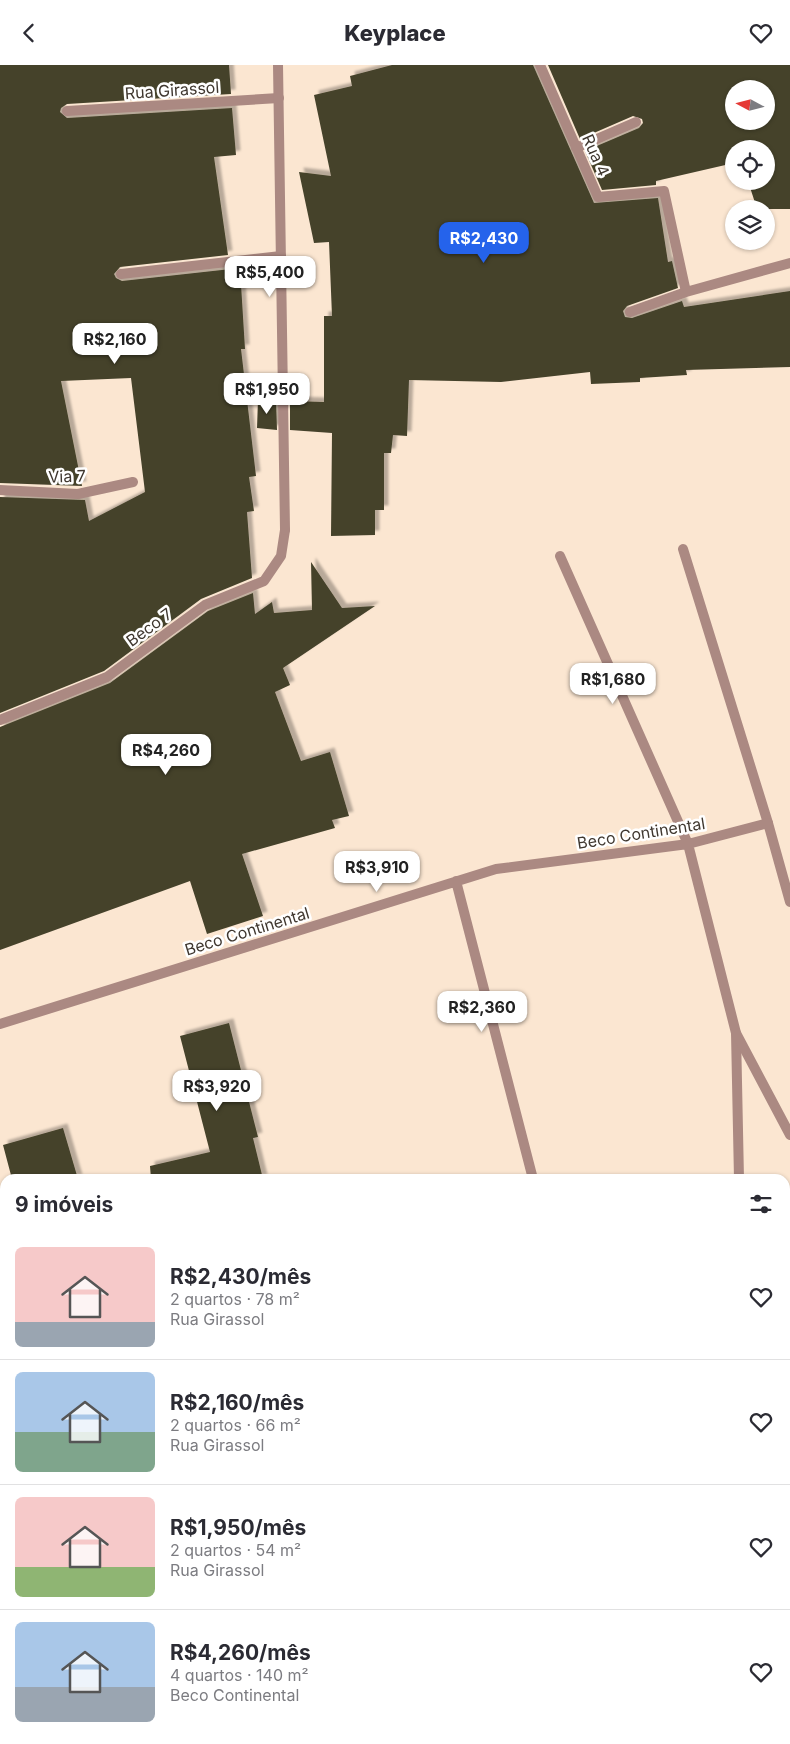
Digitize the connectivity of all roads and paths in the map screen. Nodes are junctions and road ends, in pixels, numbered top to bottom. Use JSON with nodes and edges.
{"nodes":[{"id":1,"x":278,"y":65,"type":"edge"},
{"id":2,"x":540,"y":65,"type":"edge"},
{"id":3,"x":279,"y":98,"type":"junction"},
{"id":4,"x":67,"y":111,"type":"dead end"},
{"id":5,"x":636,"y":122,"type":"dead end"},
{"id":6,"x":576,"y":148,"type":"junction"},
{"id":7,"x":282,"y":256,"type":"junction"},
{"id":8,"x":790,"y":263,"type":"edge"},
{"id":9,"x":121,"y":274,"type":"dead end"},
{"id":10,"x":686,"y":292,"type":"junction"},
{"id":11,"x":630,"y":312,"type":"dead end"},
{"id":12,"x":133,"y":482,"type":"dead end"},
{"id":13,"x":0,"y":490,"type":"edge"},
{"id":14,"x":684,"y":549,"type":"dead end"},
{"id":15,"x":560,"y":556,"type":"dead end"},
{"id":16,"x":0,"y":720,"type":"edge"},
{"id":17,"x":768,"y":823,"type":"junction"},
{"id":18,"x":688,"y":844,"type":"junction"},
{"id":19,"x":456,"y":881,"type":"junction"},
{"id":20,"x":790,"y":902,"type":"edge"},
{"id":21,"x":0,"y":1024,"type":"edge"},
{"id":22,"x":736,"y":1033,"type":"junction"},
{"id":23,"x":790,"y":1135,"type":"edge"},
{"id":24,"x":532,"y":1174,"type":"edge"},
{"id":25,"x":739,"y":1174,"type":"edge"}],
"edges":[{"from":1,"to":3,"type":"street"},
{"from":2,"to":6,"type":"street","name":"Rua 4"},
{"from":3,"to":4,"type":"street","name":"Rua Girassol"},
{"from":3,"to":7,"type":"street"},
{"from":5,"to":6,"type":"street"},
{"from":6,"to":10,"type":"street","name":"Rua 4"},
{"from":7,"to":9,"type":"street"},
{"from":7,"to":16,"type":"street","name":"Beco 7"},
{"from":8,"to":10,"type":"street"},
{"from":10,"to":11,"type":"street"},
{"from":12,"to":13,"type":"street","name":"Via 7"},
{"from":14,"to":17,"type":"street"},
{"from":15,"to":18,"type":"street"},
{"from":17,"to":18,"type":"street","name":"Beco Continental"},
{"from":17,"to":20,"type":"street"},
{"from":18,"to":19,"type":"street","name":"Beco Continental"},
{"from":18,"to":22,"type":"street"},
{"from":19,"to":21,"type":"street","name":"Beco Continental"},
{"from":19,"to":24,"type":"street"},
{"from":22,"to":23,"type":"street"},
{"from":22,"to":25,"type":"street"}]}
